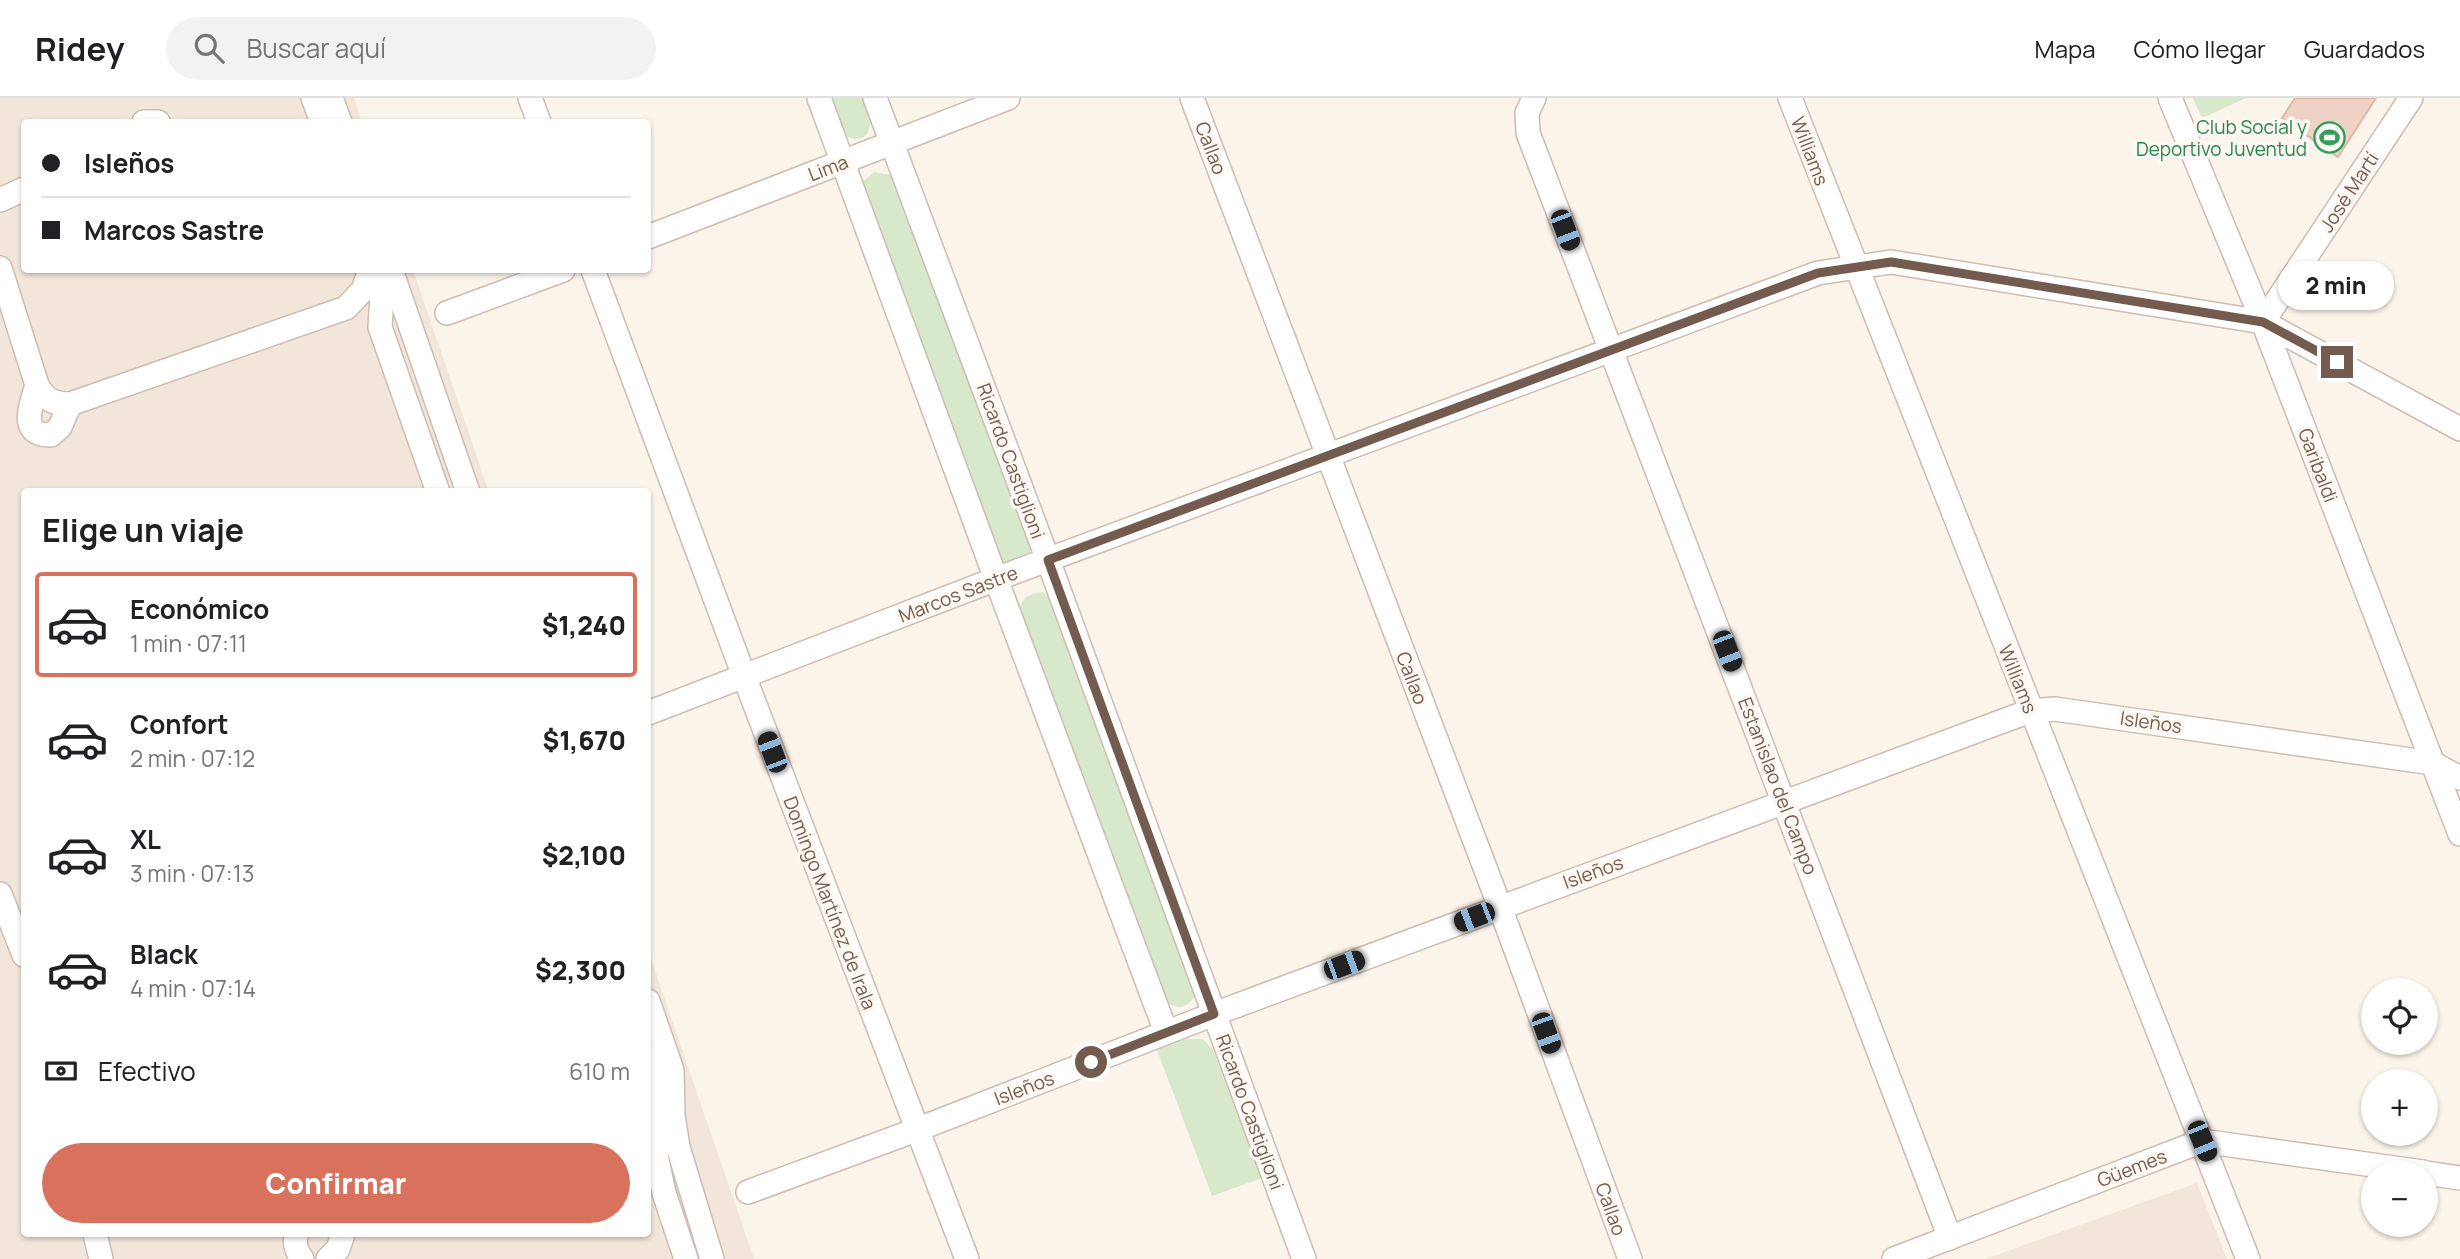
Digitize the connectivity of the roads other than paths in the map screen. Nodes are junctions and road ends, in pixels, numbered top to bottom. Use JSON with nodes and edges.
{"nodes":[{"id":1,"x":313,"y":98,"type":"edge"},
{"id":2,"x":331,"y":98,"type":"edge"},
{"id":3,"x":530,"y":98,"type":"edge"},
{"id":4,"x":819,"y":98,"type":"edge"},
{"id":5,"x":876,"y":98,"type":"edge"},
{"id":6,"x":1008,"y":98,"type":"edge"},
{"id":7,"x":1192,"y":98,"type":"edge"},
{"id":8,"x":1534,"y":98,"type":"edge"},
{"id":9,"x":1790,"y":98,"type":"edge"},
{"id":10,"x":2170,"y":98,"type":"edge"},
{"id":11,"x":2411,"y":98,"type":"edge"},
{"id":12,"x":321,"y":119,"type":"edge"},
{"id":13,"x":339,"y":119,"type":"edge"},
{"id":14,"x":538,"y":119,"type":"edge"},
{"id":15,"x":892,"y":143,"type":"junction"},
{"id":16,"x":843,"y":162,"type":"junction"},
{"id":17,"x":651,"y":236,"type":"edge"},
{"id":18,"x":1855,"y":266,"type":"junction"},
{"id":19,"x":0,"y":268,"type":"edge"},
{"id":20,"x":371,"y":273,"type":"edge"},
{"id":21,"x":376,"y":273,"type":"edge"},
{"id":22,"x":555,"y":273,"type":"edge"},
{"id":23,"x":594,"y":273,"type":"edge"},
{"id":24,"x":391,"y":285,"type":"edge"},
{"id":25,"x":346,"y":308,"type":"junction"},
{"id":26,"x":447,"y":313,"type":"dead end"},
{"id":27,"x":2263,"y":322,"type":"junction"},
{"id":28,"x":380,"y":327,"type":"junction"},
{"id":29,"x":1612,"y":351,"type":"junction"},
{"id":30,"x":37,"y":385,"type":"junction"},
{"id":31,"x":70,"y":404,"type":"junction"},
{"id":32,"x":2460,"y":429,"type":"edge"},
{"id":33,"x":1327,"y":455,"type":"junction"},
{"id":34,"x":437,"y":488,"type":"edge"},
{"id":35,"x":467,"y":488,"type":"edge"},
{"id":36,"x":1048,"y":560,"type":"junction"},
{"id":37,"x":996,"y":579,"type":"junction"},
{"id":38,"x":744,"y":677,"type":"junction"},
{"id":39,"x":2031,"y":711,"type":"junction"},
{"id":40,"x":651,"y":712,"type":"edge"},
{"id":41,"x":2432,"y":763,"type":"junction"},
{"id":42,"x":2460,"y":778,"type":"edge"},
{"id":43,"x":1784,"y":801,"type":"junction"},
{"id":44,"x":2460,"y":834,"type":"edge"},
{"id":45,"x":0,"y":894,"type":"edge"},
{"id":46,"x":1500,"y":907,"type":"junction"},
{"id":47,"x":21,"y":947,"type":"edge"},
{"id":48,"x":651,"y":1010,"type":"edge"},
{"id":49,"x":1214,"y":1014,"type":"junction"},
{"id":50,"x":1166,"y":1032,"type":"junction"},
{"id":51,"x":651,"y":1065,"type":"edge"},
{"id":52,"x":657,"y":1082,"type":"junction"},
{"id":53,"x":651,"y":1097,"type":"edge"},
{"id":54,"x":916,"y":1130,"type":"junction"},
{"id":55,"x":2202,"y":1141,"type":"junction"},
{"id":56,"x":652,"y":1151,"type":"edge"},
{"id":57,"x":2361,"y":1164,"type":"edge"},
{"id":58,"x":2438,"y":1175,"type":"edge"},
{"id":59,"x":2460,"y":1178,"type":"edge"},
{"id":60,"x":748,"y":1192,"type":"dead end"},
{"id":61,"x":96,"y":1237,"type":"edge"},
{"id":62,"x":296,"y":1237,"type":"edge"},
{"id":63,"x":342,"y":1237,"type":"edge"},
{"id":64,"x":1950,"y":1238,"type":"junction"},
{"id":65,"x":100,"y":1259,"type":"edge"},
{"id":66,"x":302,"y":1259,"type":"edge"},
{"id":67,"x":328,"y":1259,"type":"edge"},
{"id":68,"x":686,"y":1259,"type":"edge"},
{"id":69,"x":712,"y":1259,"type":"edge"},
{"id":70,"x":967,"y":1259,"type":"edge"},
{"id":71,"x":1304,"y":1259,"type":"edge"},
{"id":72,"x":1630,"y":1259,"type":"edge"},
{"id":73,"x":1894,"y":1259,"type":"edge"},
{"id":74,"x":2248,"y":1259,"type":"edge"}],
"edges":[{"from":1,"to":12,"type":"street"},
{"from":2,"to":13,"type":"street"},
{"from":3,"to":14,"type":"street"},
{"from":4,"to":16,"type":"street"},
{"from":5,"to":15,"type":"street","name":"Ricardo Castiglioni"},
{"from":6,"to":15,"type":"street","name":"Lima"},
{"from":7,"to":33,"type":"street","name":"Callao"},
{"from":8,"to":29,"type":"street","name":"Estanislao del Campo"},
{"from":9,"to":18,"type":"street","name":"Williams"},
{"from":10,"to":27,"type":"street","name":"Garibaldi"},
{"from":11,"to":27,"type":"street","name":"José Martí"},
{"from":15,"to":16,"type":"street","name":"Lima"},
{"from":15,"to":36,"type":"street","name":"Ricardo Castiglioni"},
{"from":16,"to":17,"type":"street","name":"Lima"},
{"from":16,"to":37,"type":"street"},
{"from":18,"to":27,"type":"street","name":"Marcos Sastre"},
{"from":18,"to":29,"type":"street","name":"Marcos Sastre"},
{"from":18,"to":39,"type":"street","name":"Williams"},
{"from":19,"to":30,"type":"street"},
{"from":20,"to":25,"type":"street"},
{"from":21,"to":24,"type":"street"},
{"from":22,"to":26,"type":"street"},
{"from":23,"to":38,"type":"street","name":"Domingo Martínez de Irala"},
{"from":24,"to":28,"type":"street"},
{"from":24,"to":35,"type":"street"},
{"from":25,"to":28,"type":"street"},
{"from":25,"to":31,"type":"street"},
{"from":27,"to":32,"type":"street","name":"Marcos Sastre"},
{"from":27,"to":41,"type":"street","name":"Garibaldi"},
{"from":28,"to":34,"type":"street"},
{"from":29,"to":33,"type":"street","name":"Marcos Sastre"},
{"from":29,"to":43,"type":"street","name":"Estanislao del Campo"},
{"from":30,"to":31,"type":"street"},
{"from":30,"to":31,"type":"street"},
{"from":33,"to":36,"type":"street","name":"Marcos Sastre"},
{"from":33,"to":46,"type":"street","name":"Callao"},
{"from":36,"to":37,"type":"street","name":"Marcos Sastre"},
{"from":36,"to":49,"type":"street","name":"Ricardo Castiglioni"},
{"from":37,"to":38,"type":"street","name":"Marcos Sastre"},
{"from":37,"to":50,"type":"street"},
{"from":38,"to":40,"type":"street","name":"Marcos Sastre"},
{"from":38,"to":54,"type":"street","name":"Domingo Martínez de Irala"},
{"from":39,"to":41,"type":"street","name":"Isleños"},
{"from":39,"to":43,"type":"street","name":"Isleños"},
{"from":39,"to":55,"type":"street","name":"Williams"},
{"from":41,"to":42,"type":"street","name":"Isleños"},
{"from":41,"to":44,"type":"street","name":"Garibaldi"},
{"from":43,"to":46,"type":"street","name":"Isleños"},
{"from":43,"to":64,"type":"street","name":"Estanislao del Campo"},
{"from":45,"to":47,"type":"street"},
{"from":46,"to":49,"type":"street","name":"Isleños"},
{"from":46,"to":72,"type":"street","name":"Callao"},
{"from":48,"to":69,"type":"street"},
{"from":49,"to":50,"type":"street","name":"Isleños"},
{"from":49,"to":71,"type":"street","name":"Ricardo Castiglioni"},
{"from":50,"to":54,"type":"street","name":"Isleños"},
{"from":51,"to":52,"type":"street"},
{"from":52,"to":53,"type":"street"},
{"from":52,"to":56,"type":"street"},
{"from":54,"to":60,"type":"street","name":"Isleños"},
{"from":54,"to":70,"type":"street","name":"Domingo Martínez de Irala"},
{"from":55,"to":57,"type":"street","name":"Güemes"},
{"from":55,"to":64,"type":"street","name":"Güemes"},
{"from":55,"to":74,"type":"street","name":"Williams"},
{"from":56,"to":68,"type":"street"},
{"from":58,"to":59,"type":"street","name":"Güemes"},
{"from":61,"to":65,"type":"street"},
{"from":62,"to":66,"type":"street"},
{"from":63,"to":67,"type":"street"},
{"from":64,"to":73,"type":"street","name":"Güemes"}]}
